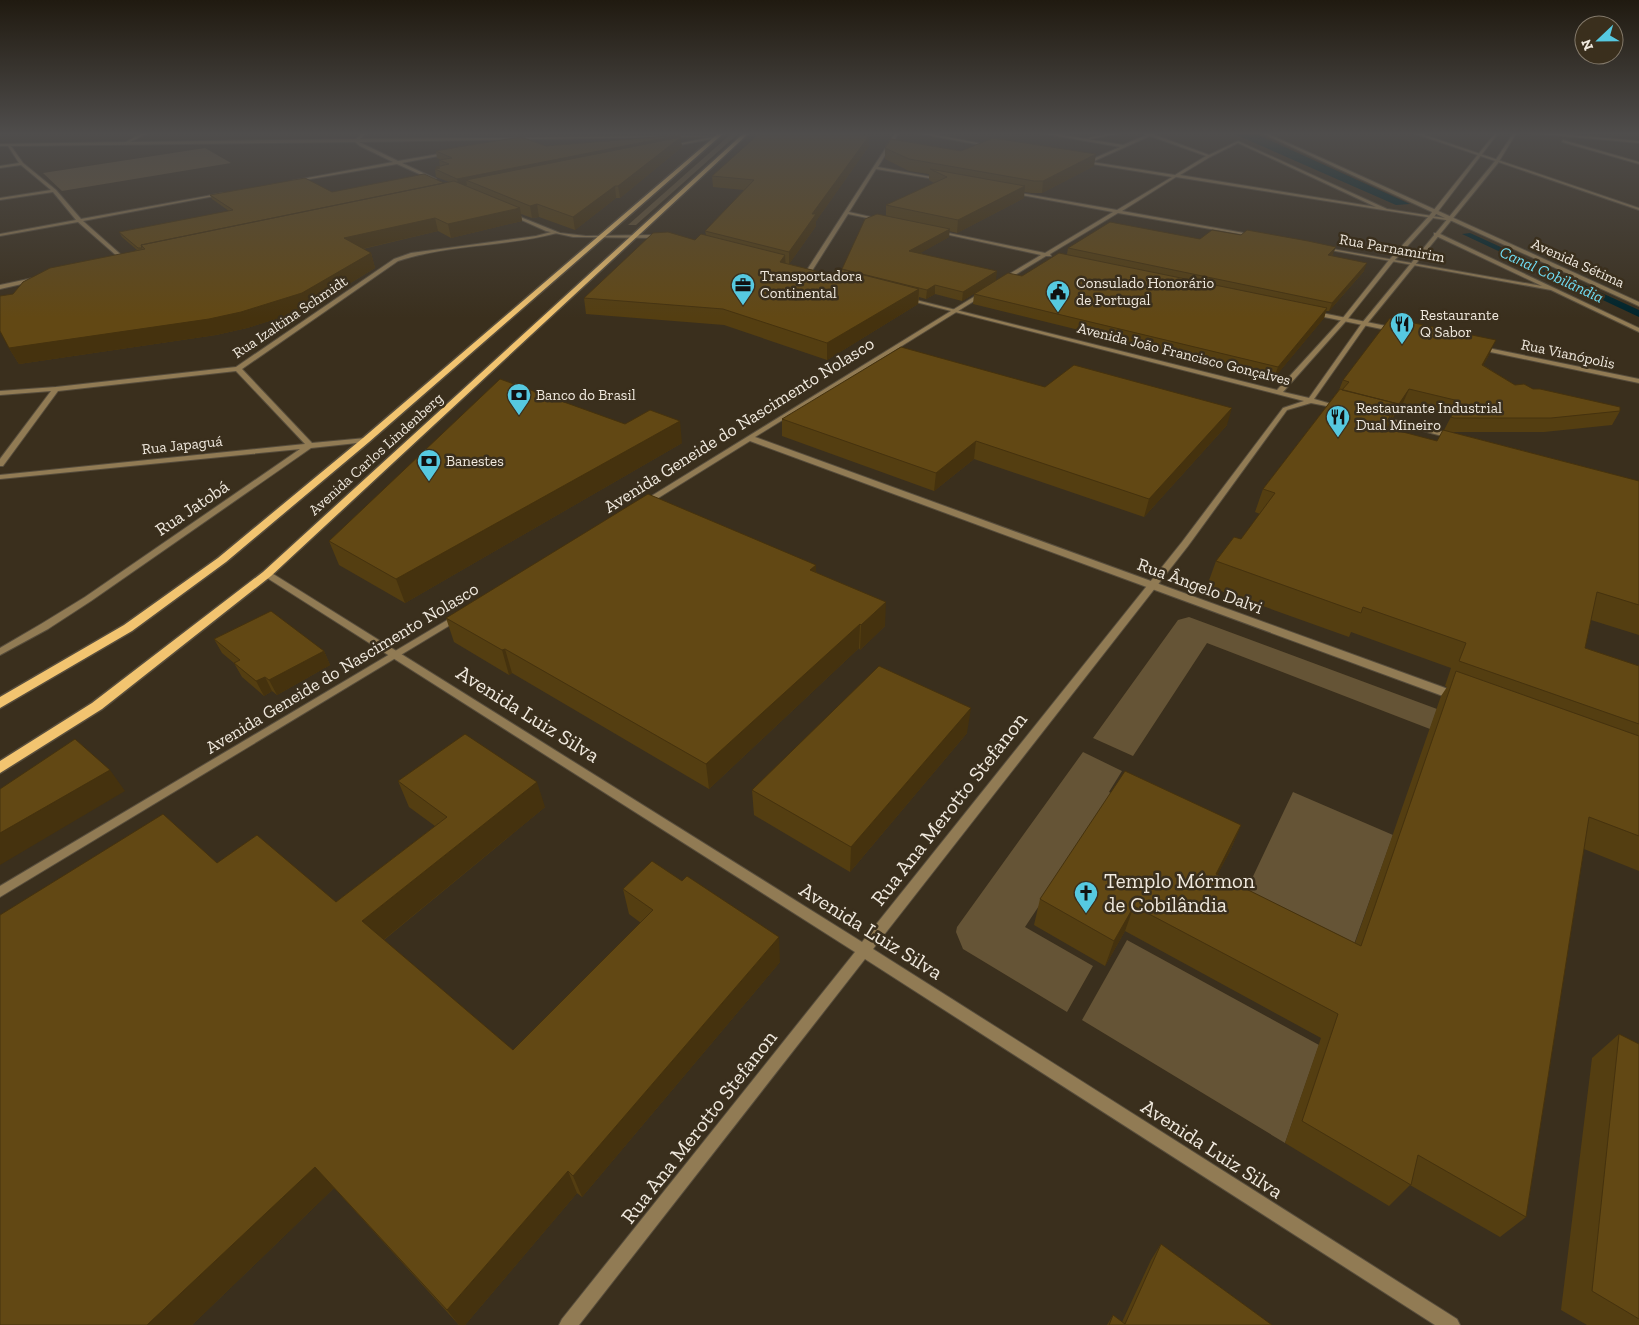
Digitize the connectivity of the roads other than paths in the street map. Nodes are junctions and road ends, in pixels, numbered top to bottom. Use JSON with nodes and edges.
{"nodes":[{"id":1,"x":35,"y":194,"type":"edge"},
{"id":2,"x":56,"y":194,"type":"edge"},
{"id":3,"x":223,"y":194,"type":"edge"},
{"id":4,"x":651,"y":194,"type":"edge"},
{"id":5,"x":680,"y":194,"type":"edge"},
{"id":6,"x":859,"y":194,"type":"edge"},
{"id":7,"x":1024,"y":194,"type":"edge"},
{"id":8,"x":1149,"y":194,"type":"edge"},
{"id":9,"x":1288,"y":194,"type":"edge"},
{"id":10,"x":1352,"y":194,"type":"edge"},
{"id":11,"x":1389,"y":194,"type":"edge"},
{"id":12,"x":1450,"y":194,"type":"edge"},
{"id":13,"x":1472,"y":194,"type":"edge"},
{"id":14,"x":1595,"y":194,"type":"edge"},
{"id":15,"x":0,"y":199,"type":"edge"},
{"id":16,"x":1639,"y":208,"type":"edge"},
{"id":17,"x":1387,"y":210,"type":"junction"},
{"id":18,"x":1120,"y":211,"type":"junction"},
{"id":19,"x":508,"y":212,"type":"edge"},
{"id":20,"x":847,"y":213,"type":"junction"},
{"id":21,"x":1433,"y":215,"type":"junction"},
{"id":22,"x":885,"y":220,"type":"edge"},
{"id":23,"x":1451,"y":220,"type":"junction"},
{"id":24,"x":80,"y":221,"type":"junction"},
{"id":25,"x":932,"y":230,"type":"edge"},
{"id":26,"x":554,"y":232,"type":"junction"},
{"id":27,"x":1436,"y":234,"type":"junction"},
{"id":28,"x":0,"y":235,"type":"edge"},
{"id":29,"x":634,"y":236,"type":"junction"},
{"id":30,"x":668,"y":237,"type":"edge"},
{"id":31,"x":600,"y":238,"type":"junction"},
{"id":32,"x":1265,"y":238,"type":"edge"},
{"id":33,"x":1313,"y":246,"type":"edge"},
{"id":34,"x":1046,"y":254,"type":"junction"},
{"id":35,"x":1056,"y":256,"type":"edge"},
{"id":36,"x":134,"y":259,"type":"edge"},
{"id":37,"x":125,"y":261,"type":"junction"},
{"id":38,"x":1391,"y":261,"type":"junction"},
{"id":39,"x":115,"y":263,"type":"edge"},
{"id":40,"x":1414,"y":265,"type":"junction"},
{"id":41,"x":799,"y":270,"type":"edge"},
{"id":42,"x":808,"y":273,"type":"junction"},
{"id":43,"x":817,"y":275,"type":"edge"},
{"id":44,"x":38,"y":279,"type":"edge"},
{"id":45,"x":0,"y":287,"type":"edge"},
{"id":46,"x":1549,"y":289,"type":"junction"},
{"id":47,"x":900,"y":296,"type":"edge"},
{"id":48,"x":1639,"y":302,"type":"edge"},
{"id":49,"x":955,"y":310,"type":"junction"},
{"id":50,"x":1306,"y":311,"type":"edge"},
{"id":51,"x":1344,"y":320,"type":"junction"},
{"id":52,"x":1364,"y":324,"type":"junction"},
{"id":53,"x":1639,"y":330,"type":"edge"},
{"id":54,"x":1402,"y":332,"type":"edge"},
{"id":55,"x":1468,"y":345,"type":"edge"},
{"id":56,"x":238,"y":369,"type":"junction"},
{"id":57,"x":1639,"y":381,"type":"edge"},
{"id":58,"x":56,"y":389,"type":"junction"},
{"id":59,"x":0,"y":393,"type":"edge"},
{"id":60,"x":1278,"y":393,"type":"junction"},
{"id":61,"x":1310,"y":400,"type":"junction"},
{"id":62,"x":1285,"y":409,"type":"junction"},
{"id":63,"x":1352,"y":411,"type":"edge"},
{"id":64,"x":1370,"y":416,"type":"edge"},
{"id":65,"x":750,"y":438,"type":"junction"},
{"id":66,"x":1459,"y":439,"type":"edge"},
{"id":67,"x":366,"y":440,"type":"junction"},
{"id":68,"x":310,"y":445,"type":"junction"},
{"id":69,"x":0,"y":464,"type":"edge"},
{"id":70,"x":0,"y":477,"type":"edge"},
{"id":71,"x":632,"y":510,"type":"edge"},
{"id":72,"x":267,"y":574,"type":"junction"},
{"id":73,"x":1152,"y":585,"type":"junction"},
{"id":74,"x":464,"y":614,"type":"edge"},
{"id":75,"x":0,"y":652,"type":"edge"},
{"id":76,"x":397,"y":655,"type":"junction"},
{"id":77,"x":1461,"y":698,"type":"edge"},
{"id":78,"x":0,"y":704,"type":"edge"},
{"id":79,"x":0,"y":768,"type":"edge"},
{"id":80,"x":0,"y":892,"type":"edge"},
{"id":81,"x":863,"y":950,"type":"junction"},
{"id":82,"x":568,"y":1325,"type":"edge"},
{"id":83,"x":1451,"y":1325,"type":"edge"}],
"edges":[{"from":1,"to":15,"type":"street"},
{"from":2,"to":24,"type":"street"},
{"from":3,"to":24,"type":"street"},
{"from":4,"to":31,"type":"main road","name":"Avenida Carlos Lindenberg"},
{"from":5,"to":29,"type":"main road","name":"Avenida Carlos Lindenberg"},
{"from":6,"to":20,"type":"street"},
{"from":7,"to":18,"type":"street"},
{"from":8,"to":18,"type":"street","name":"Avenida Geneide do Nascimento Nolasco"},
{"from":9,"to":17,"type":"street","name":"Avenida Sétima"},
{"from":10,"to":17,"type":"street","name":"Avenida Geneide do Nascimento Nolasco"},
{"from":11,"to":21,"type":"street"},
{"from":12,"to":21,"type":"street"},
{"from":13,"to":23,"type":"street"},
{"from":14,"to":16,"type":"street"},
{"from":17,"to":21,"type":"street","name":"Avenida Sétima"},
{"from":18,"to":32,"type":"street"},
{"from":18,"to":34,"type":"street","name":"Avenida Geneide do Nascimento Nolasco"},
{"from":19,"to":26,"type":"street"},
{"from":20,"to":22,"type":"street"},
{"from":20,"to":42,"type":"street"},
{"from":21,"to":23,"type":"street","name":"Avenida Sétima"},
{"from":21,"to":38,"type":"street"},
{"from":23,"to":27,"type":"street"},
{"from":23,"to":48,"type":"street","name":"Avenida Sétima"},
{"from":24,"to":28,"type":"street"},
{"from":24,"to":37,"type":"street"},
{"from":25,"to":34,"type":"street"},
{"from":26,"to":31,"type":"street"},
{"from":26,"to":56,"type":"street","name":"Rua Izaltina Schmidt"},
{"from":27,"to":40,"type":"street"},
{"from":27,"to":46,"type":"street"},
{"from":29,"to":30,"type":"street"},
{"from":29,"to":31,"type":"street"},
{"from":29,"to":72,"type":"main road","name":"Avenida Carlos Lindenberg"},
{"from":31,"to":67,"type":"main road","name":"Avenida Carlos Lindenberg"},
{"from":33,"to":38,"type":"street","name":"Rua Parnamirim"},
{"from":34,"to":35,"type":"street"},
{"from":34,"to":49,"type":"street","name":"Avenida Geneide do Nascimento Nolasco"},
{"from":36,"to":37,"type":"street"},
{"from":37,"to":39,"type":"street"},
{"from":38,"to":40,"type":"street","name":"Rua Parnamirim"},
{"from":38,"to":51,"type":"street"},
{"from":40,"to":46,"type":"street","name":"Rua Parnamirim"},
{"from":40,"to":52,"type":"street"},
{"from":41,"to":42,"type":"street"},
{"from":42,"to":43,"type":"street"},
{"from":44,"to":45,"type":"street"},
{"from":46,"to":53,"type":"street"},
{"from":47,"to":49,"type":"street","name":"Avenida João Francisco Gonçalves"},
{"from":49,"to":60,"type":"street","name":"Avenida João Francisco Gonçalves"},
{"from":49,"to":65,"type":"street","name":"Avenida Geneide do Nascimento Nolasco"},
{"from":50,"to":51,"type":"street"},
{"from":51,"to":52,"type":"street"},
{"from":51,"to":60,"type":"street"},
{"from":52,"to":54,"type":"street"},
{"from":52,"to":61,"type":"street"},
{"from":55,"to":57,"type":"street","name":"Rua Vianópolis"},
{"from":56,"to":58,"type":"street","name":"Rua Izaltina Schmidt"},
{"from":56,"to":68,"type":"street"},
{"from":58,"to":59,"type":"street","name":"Rua Izaltina Schmidt"},
{"from":58,"to":69,"type":"street"},
{"from":60,"to":61,"type":"street","name":"Avenida João Francisco Gonçalves"},
{"from":60,"to":62,"type":"street"},
{"from":61,"to":62,"type":"street"},
{"from":61,"to":63,"type":"street","name":"Avenida João Francisco Gonçalves"},
{"from":62,"to":73,"type":"street","name":"Rua Ana Merotto Stefanon"},
{"from":64,"to":66,"type":"street"},
{"from":65,"to":71,"type":"street","name":"Avenida Geneide do Nascimento Nolasco"},
{"from":65,"to":73,"type":"street","name":"Rua Ângelo Dalvi"},
{"from":67,"to":68,"type":"street","name":"Rua Japaguá"},
{"from":67,"to":78,"type":"main road","name":"Avenida Carlos Lindenberg"},
{"from":68,"to":70,"type":"street","name":"Rua Japaguá"},
{"from":68,"to":75,"type":"street","name":"Rua Jatobá"},
{"from":72,"to":76,"type":"street","name":"Avenida Luiz Silva"},
{"from":72,"to":79,"type":"main road","name":"Avenida Carlos Lindenberg"},
{"from":73,"to":77,"type":"street","name":"Rua Ângelo Dalvi"},
{"from":73,"to":81,"type":"street","name":"Rua Ana Merotto Stefanon"},
{"from":74,"to":76,"type":"street","name":"Avenida Geneide do Nascimento Nolasco"},
{"from":76,"to":80,"type":"street","name":"Avenida Geneide do Nascimento Nolasco"},
{"from":76,"to":81,"type":"street","name":"Avenida Luiz Silva"},
{"from":81,"to":82,"type":"street","name":"Rua Ana Merotto Stefanon"},
{"from":81,"to":83,"type":"street","name":"Avenida Luiz Silva"}]}
